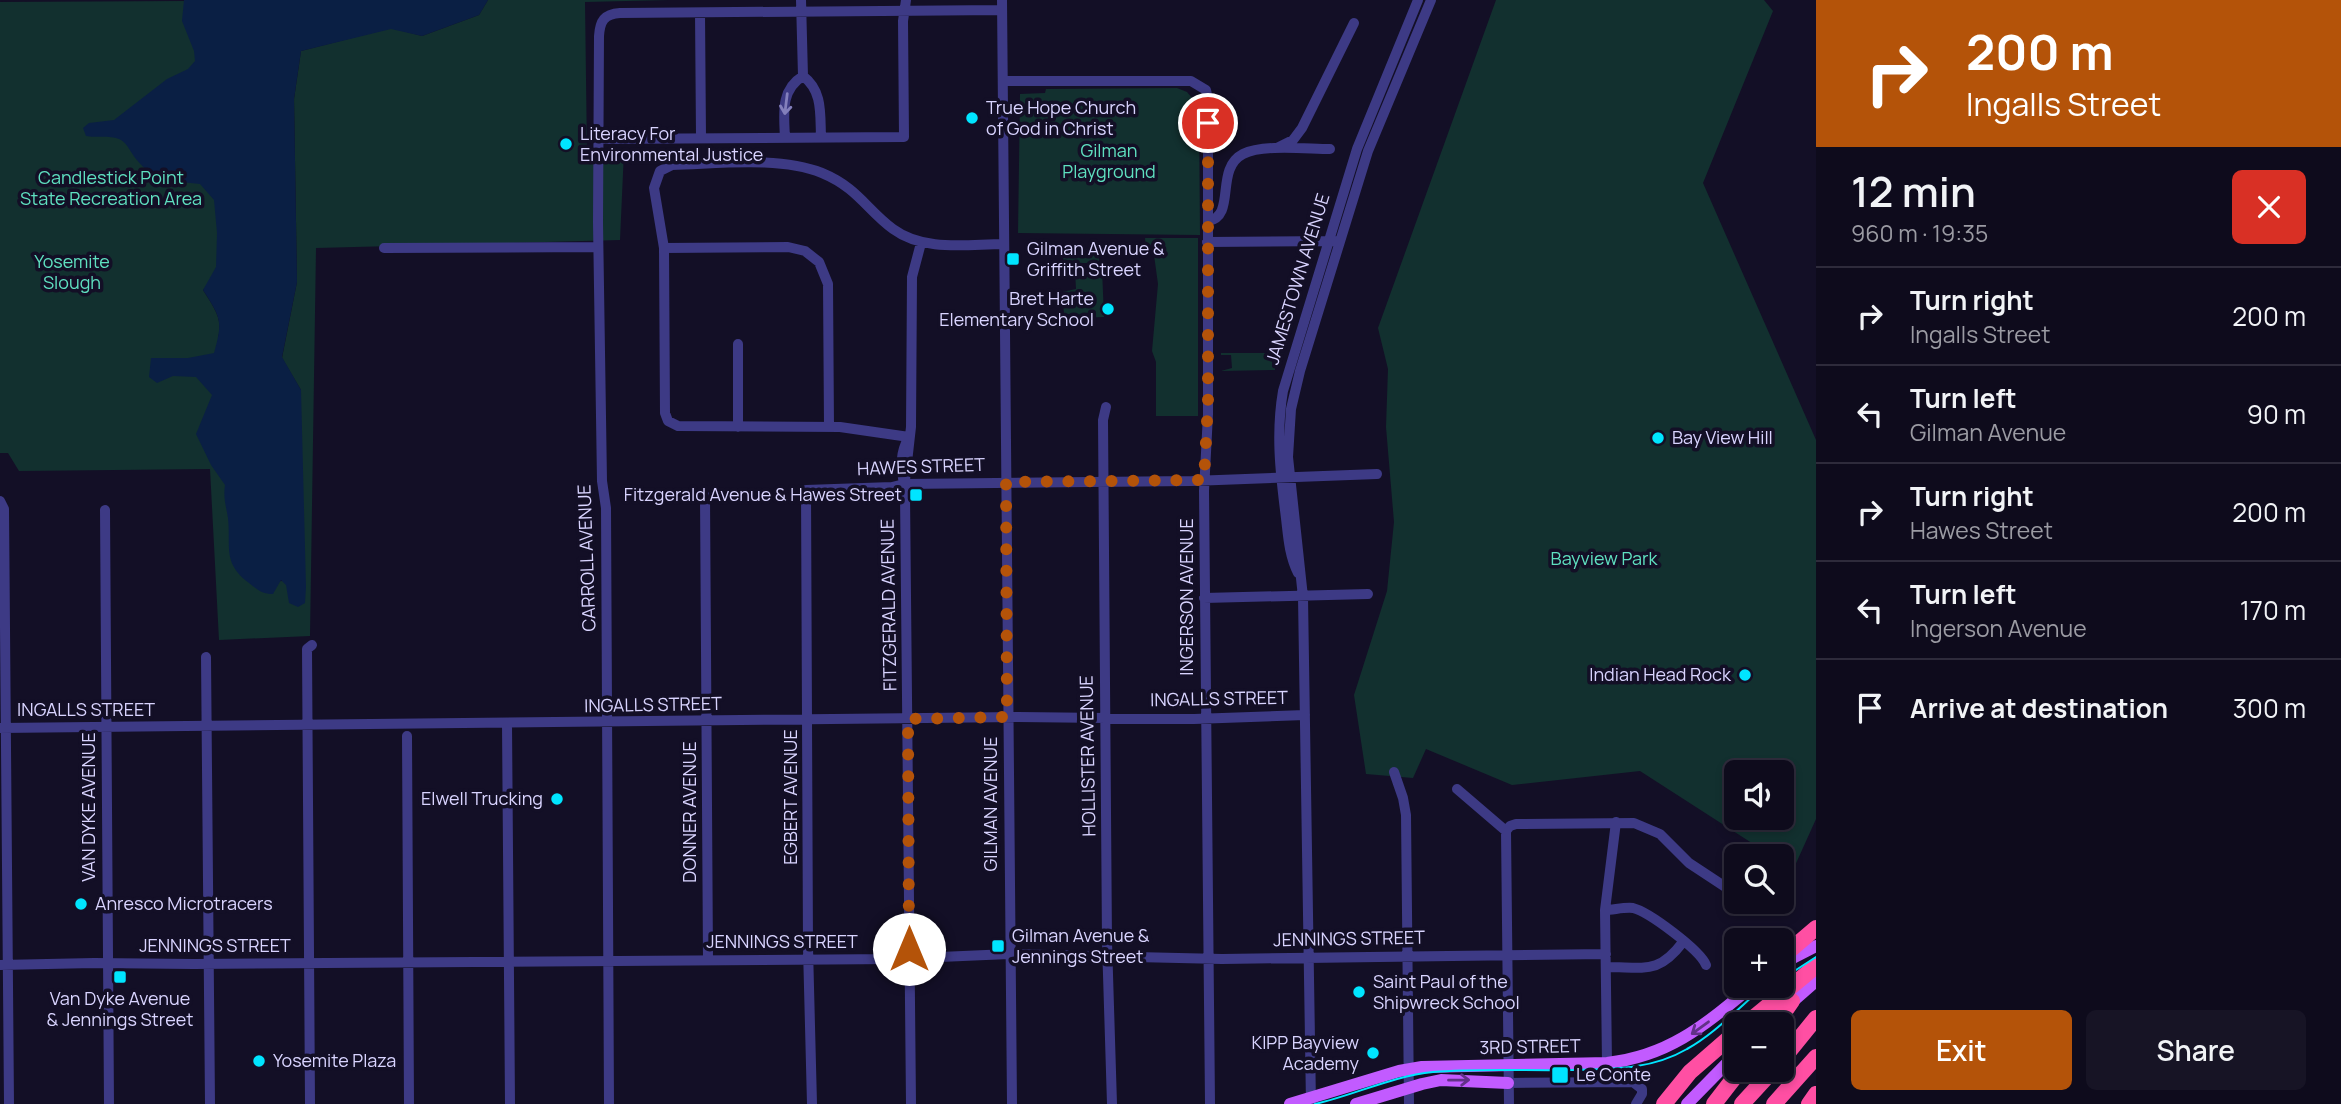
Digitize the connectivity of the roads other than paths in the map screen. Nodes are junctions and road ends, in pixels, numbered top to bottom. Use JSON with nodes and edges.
{"nodes":[{"id":1,"x":800,"y":0,"type":"edge"},
{"id":2,"x":1418,"y":0,"type":"edge"},
{"id":3,"x":1430,"y":0,"type":"edge"},
{"id":4,"x":906,"y":5,"type":"edge"},
{"id":5,"x":1002,"y":5,"type":"edge"},
{"id":6,"x":802,"y":12,"type":"junction"},
{"id":7,"x":700,"y":13,"type":"junction"},
{"id":8,"x":1416,"y":19,"type":"junction"},
{"id":9,"x":1354,"y":23,"type":"dead end"},
{"id":10,"x":803,"y":76,"type":"junction"},
{"id":11,"x":1003,"y":81,"type":"junction"},
{"id":12,"x":701,"y":137,"type":"junction"},
{"id":13,"x":821,"y":137,"type":"junction"},
{"id":14,"x":785,"y":138,"type":"junction"},
{"id":15,"x":599,"y":139,"type":"junction"},
{"id":16,"x":1270,"y":149,"type":"junction"},
{"id":17,"x":1330,"y":149,"type":"dead end"},
{"id":18,"x":1208,"y":222,"type":"junction"},
{"id":19,"x":1334,"y":241,"type":"junction"},
{"id":20,"x":1207,"y":242,"type":"junction"},
{"id":21,"x":921,"y":243,"type":"junction"},
{"id":22,"x":1003,"y":244,"type":"junction"},
{"id":23,"x":598,"y":247,"type":"junction"},
{"id":24,"x":384,"y":248,"type":"dead end"},
{"id":25,"x":664,"y":248,"type":"junction"},
{"id":26,"x":738,"y":344,"type":"dead end"},
{"id":27,"x":1106,"y":407,"type":"dead end"},
{"id":28,"x":738,"y":427,"type":"junction"},
{"id":29,"x":829,"y":427,"type":"junction"},
{"id":30,"x":909,"y":437,"type":"junction"},
{"id":31,"x":1377,"y":474,"type":"dead end"},
{"id":32,"x":1286,"y":477,"type":"junction"},
{"id":33,"x":1204,"y":480,"type":"junction"},
{"id":34,"x":1103,"y":481,"type":"junction"},
{"id":35,"x":1006,"y":482,"type":"junction"},
{"id":36,"x":904,"y":484,"type":"junction"},
{"id":37,"x":806,"y":490,"type":"joint"},
{"id":38,"x":705,"y":496,"type":"dead end"},
{"id":39,"x":0,"y":501,"type":"edge"},
{"id":40,"x":105,"y":510,"type":"dead end"},
{"id":41,"x":1368,"y":594,"type":"dead end"},
{"id":42,"x":1303,"y":597,"type":"junction"},
{"id":43,"x":1204,"y":598,"type":"junction"},
{"id":44,"x":310,"y":647,"type":"dead end"},
{"id":45,"x":206,"y":657,"type":"dead end"},
{"id":46,"x":1306,"y":715,"type":"junction"},
{"id":47,"x":1105,"y":716,"type":"junction"},
{"id":48,"x":1007,"y":717,"type":"junction"},
{"id":49,"x":908,"y":719,"type":"junction"},
{"id":50,"x":1205,"y":719,"type":"junction"},
{"id":51,"x":707,"y":721,"type":"junction"},
{"id":52,"x":808,"y":721,"type":"junction"},
{"id":53,"x":607,"y":723,"type":"junction"},
{"id":54,"x":507,"y":724,"type":"junction"},
{"id":55,"x":307,"y":726,"type":"junction"},
{"id":56,"x":106,"y":727,"type":"junction"},
{"id":57,"x":207,"y":727,"type":"junction"},
{"id":58,"x":3,"y":728,"type":"edge"},
{"id":59,"x":407,"y":736,"type":"dead end"},
{"id":60,"x":1394,"y":772,"type":"dead end"},
{"id":61,"x":1457,"y":789,"type":"dead end"},
{"id":62,"x":1616,"y":822,"type":"junction"},
{"id":63,"x":1506,"y":831,"type":"junction"},
{"id":64,"x":1724,"y":886,"type":"edge"},
{"id":65,"x":1605,"y":910,"type":"junction"},
{"id":66,"x":1816,"y":928,"type":"edge"},
{"id":67,"x":1683,"y":942,"type":"junction"},
{"id":68,"x":1815,"y":946,"type":"edge"},
{"id":69,"x":1794,"y":947,"type":"edge"},
{"id":70,"x":1009,"y":954,"type":"junction"},
{"id":71,"x":1606,"y":954,"type":"junction"},
{"id":72,"x":1507,"y":955,"type":"junction"},
{"id":73,"x":1109,"y":956,"type":"junction"},
{"id":74,"x":1408,"y":956,"type":"junction"},
{"id":75,"x":1207,"y":957,"type":"junction"},
{"id":76,"x":1309,"y":957,"type":"junction"},
{"id":77,"x":1794,"y":957,"type":"edge"},
{"id":78,"x":809,"y":958,"type":"junction"},
{"id":79,"x":909,"y":958,"type":"junction"},
{"id":80,"x":708,"y":960,"type":"junction"},
{"id":81,"x":509,"y":961,"type":"junction"},
{"id":82,"x":609,"y":961,"type":"junction"},
{"id":83,"x":408,"y":962,"type":"junction"},
{"id":84,"x":108,"y":963,"type":"junction"},
{"id":85,"x":309,"y":963,"type":"junction"},
{"id":86,"x":208,"y":964,"type":"junction"},
{"id":87,"x":4,"y":965,"type":"edge"},
{"id":88,"x":1706,"y":965,"type":"dead end"},
{"id":89,"x":1816,"y":965,"type":"edge"},
{"id":90,"x":1606,"y":967,"type":"junction"},
{"id":91,"x":1816,"y":981,"type":"edge"},
{"id":92,"x":1738,"y":998,"type":"edge"},
{"id":93,"x":1792,"y":1001,"type":"junction"},
{"id":94,"x":1760,"y":1012,"type":"edge"},
{"id":95,"x":1780,"y":1012,"type":"edge"},
{"id":96,"x":1784,"y":1012,"type":"edge"},
{"id":97,"x":1816,"y":1018,"type":"edge"},
{"id":98,"x":1724,"y":1042,"type":"edge"},
{"id":99,"x":1794,"y":1045,"type":"edge"},
{"id":100,"x":1816,"y":1057,"type":"edge"},
{"id":101,"x":1607,"y":1063,"type":"junction"},
{"id":102,"x":1508,"y":1065,"type":"junction"},
{"id":103,"x":1724,"y":1066,"type":"edge"},
{"id":104,"x":1409,"y":1069,"type":"junction"},
{"id":105,"x":1731,"y":1082,"type":"edge"},
{"id":106,"x":1762,"y":1082,"type":"edge"},
{"id":107,"x":1508,"y":1083,"type":"junction"},
{"id":108,"x":1409,"y":1087,"type":"junction"},
{"id":109,"x":1816,"y":1094,"type":"edge"},
{"id":110,"x":1311,"y":1100,"type":"edge"},
{"id":111,"x":9,"y":1104,"type":"edge"},
{"id":112,"x":109,"y":1104,"type":"edge"},
{"id":113,"x":210,"y":1104,"type":"edge"},
{"id":114,"x":310,"y":1104,"type":"edge"},
{"id":115,"x":409,"y":1104,"type":"edge"},
{"id":116,"x":510,"y":1104,"type":"edge"},
{"id":117,"x":609,"y":1104,"type":"edge"},
{"id":118,"x":812,"y":1104,"type":"edge"},
{"id":119,"x":911,"y":1104,"type":"edge"},
{"id":120,"x":1012,"y":1104,"type":"edge"},
{"id":121,"x":1112,"y":1104,"type":"edge"},
{"id":122,"x":1210,"y":1104,"type":"edge"},
{"id":123,"x":1290,"y":1104,"type":"edge"},
{"id":124,"x":1356,"y":1104,"type":"edge"},
{"id":125,"x":1409,"y":1104,"type":"edge"},
{"id":126,"x":1509,"y":1104,"type":"edge"},
{"id":127,"x":1636,"y":1104,"type":"edge"},
{"id":128,"x":1664,"y":1104,"type":"edge"},
{"id":129,"x":1687,"y":1104,"type":"edge"},
{"id":130,"x":1714,"y":1104,"type":"edge"},
{"id":131,"x":1742,"y":1104,"type":"edge"},
{"id":132,"x":1774,"y":1104,"type":"edge"},
{"id":133,"x":1809,"y":1104,"type":"edge"}],
"edges":[{"from":1,"to":6,"type":"street"},
{"from":2,"to":8,"type":"street","name":"JAMESTOWN AVENUE"},
{"from":3,"to":8,"type":"street","name":"JAMESTOWN AVENUE"},
{"from":4,"to":5,"type":"street"},
{"from":4,"to":6,"type":"street"},
{"from":4,"to":13,"type":"street"},
{"from":5,"to":11,"type":"street","name":"GILMAN AVENUE"},
{"from":6,"to":7,"type":"street"},
{"from":6,"to":10,"type":"street"},
{"from":7,"to":12,"type":"street"},
{"from":7,"to":15,"type":"street","name":"CARROLL AVENUE"},
{"from":8,"to":19,"type":"street","name":"JAMESTOWN AVENUE"},
{"from":9,"to":16,"type":"street"},
{"from":10,"to":13,"type":"street"},
{"from":10,"to":14,"type":"street","one_way":true},
{"from":11,"to":18,"type":"street","name":"INGERSON AVENUE"},
{"from":11,"to":22,"type":"street","name":"GILMAN AVENUE"},
{"from":12,"to":14,"type":"street"},
{"from":12,"to":15,"type":"street"},
{"from":13,"to":14,"type":"street"},
{"from":15,"to":23,"type":"street","name":"CARROLL AVENUE"},
{"from":16,"to":17,"type":"street"},
{"from":16,"to":18,"type":"street"},
{"from":18,"to":20,"type":"street","name":"INGERSON AVENUE"},
{"from":19,"to":20,"type":"street"},
{"from":19,"to":32,"type":"street","name":"JAMESTOWN AVENUE"},
{"from":20,"to":33,"type":"street","name":"INGERSON AVENUE"},
{"from":21,"to":22,"type":"street"},
{"from":21,"to":25,"type":"street"},
{"from":21,"to":30,"type":"street","name":"FITZGERALD AVENUE"},
{"from":22,"to":35,"type":"street","name":"GILMAN AVENUE"},
{"from":23,"to":24,"type":"street"},
{"from":23,"to":53,"type":"street","name":"CARROLL AVENUE"},
{"from":25,"to":28,"type":"street"},
{"from":25,"to":29,"type":"street"},
{"from":26,"to":28,"type":"street"},
{"from":27,"to":34,"type":"street","name":"HOLLISTER AVENUE"},
{"from":28,"to":29,"type":"street"},
{"from":29,"to":30,"type":"street"},
{"from":30,"to":36,"type":"street","name":"FITZGERALD AVENUE"},
{"from":31,"to":32,"type":"street","name":"HAWES STREET"},
{"from":32,"to":33,"type":"street","name":"HAWES STREET"},
{"from":32,"to":42,"type":"street","name":"JAMESTOWN AVENUE"},
{"from":33,"to":34,"type":"street","name":"HAWES STREET"},
{"from":33,"to":43,"type":"street","name":"INGERSON AVENUE"},
{"from":34,"to":35,"type":"street","name":"HAWES STREET"},
{"from":34,"to":47,"type":"street","name":"HOLLISTER AVENUE"},
{"from":35,"to":36,"type":"street","name":"HAWES STREET"},
{"from":35,"to":48,"type":"street","name":"GILMAN AVENUE"},
{"from":36,"to":37,"type":"street","name":"HAWES STREET"},
{"from":36,"to":49,"type":"street","name":"FITZGERALD AVENUE"},
{"from":37,"to":52,"type":"street","name":"EGBERT AVENUE"},
{"from":38,"to":51,"type":"street","name":"DONNER AVENUE"},
{"from":39,"to":58,"type":"street"},
{"from":40,"to":56,"type":"street","name":"VAN DYKE AVENUE"},
{"from":41,"to":42,"type":"street"},
{"from":42,"to":43,"type":"street"},
{"from":42,"to":46,"type":"street","name":"JAMESTOWN AVENUE"},
{"from":43,"to":50,"type":"street","name":"INGERSON AVENUE"},
{"from":44,"to":55,"type":"street"},
{"from":45,"to":57,"type":"street"},
{"from":46,"to":50,"type":"street","name":"INGALLS STREET"},
{"from":46,"to":76,"type":"street","name":"JAMESTOWN AVENUE"},
{"from":47,"to":48,"type":"street","name":"INGALLS STREET"},
{"from":47,"to":50,"type":"street","name":"INGALLS STREET"},
{"from":47,"to":73,"type":"street","name":"HOLLISTER AVENUE"},
{"from":48,"to":49,"type":"street","name":"INGALLS STREET"},
{"from":48,"to":70,"type":"street","name":"GILMAN AVENUE"},
{"from":49,"to":52,"type":"street","name":"INGALLS STREET"},
{"from":49,"to":79,"type":"street","name":"FITZGERALD AVENUE"},
{"from":50,"to":75,"type":"street","name":"INGERSON AVENUE"},
{"from":51,"to":52,"type":"street","name":"INGALLS STREET"},
{"from":51,"to":53,"type":"street","name":"INGALLS STREET"},
{"from":51,"to":80,"type":"street","name":"DONNER AVENUE"},
{"from":52,"to":78,"type":"street","name":"EGBERT AVENUE"},
{"from":53,"to":54,"type":"street","name":"INGALLS STREET"},
{"from":53,"to":82,"type":"street","name":"CARROLL AVENUE"},
{"from":54,"to":55,"type":"street","name":"INGALLS STREET"},
{"from":54,"to":81,"type":"street"},
{"from":55,"to":57,"type":"street","name":"INGALLS STREET"},
{"from":55,"to":85,"type":"street"},
{"from":56,"to":57,"type":"street","name":"INGALLS STREET"},
{"from":56,"to":58,"type":"street","name":"INGALLS STREET"},
{"from":56,"to":84,"type":"street","name":"VAN DYKE AVENUE"},
{"from":57,"to":86,"type":"street"},
{"from":58,"to":87,"type":"street"},
{"from":59,"to":83,"type":"street"},
{"from":60,"to":74,"type":"street"},
{"from":61,"to":63,"type":"street"},
{"from":62,"to":63,"type":"street"},
{"from":62,"to":64,"type":"street"},
{"from":62,"to":65,"type":"street"},
{"from":63,"to":72,"type":"street"},
{"from":65,"to":67,"type":"street"},
{"from":65,"to":71,"type":"street"},
{"from":66,"to":69,"type":"highway"},
{"from":67,"to":88,"type":"street"},
{"from":67,"to":90,"type":"street"},
{"from":68,"to":77,"type":"main road"},
{"from":70,"to":73,"type":"street","name":"JENNINGS STREET"},
{"from":70,"to":79,"type":"street","name":"JENNINGS STREET"},
{"from":70,"to":120,"type":"street","name":"GILMAN AVENUE"},
{"from":71,"to":72,"type":"street","name":"JENNINGS STREET"},
{"from":71,"to":90,"type":"street"},
{"from":72,"to":74,"type":"street","name":"JENNINGS STREET"},
{"from":72,"to":102,"type":"street"},
{"from":73,"to":75,"type":"street","name":"JENNINGS STREET"},
{"from":73,"to":121,"type":"street","name":"HOLLISTER AVENUE"},
{"from":74,"to":76,"type":"street","name":"JENNINGS STREET"},
{"from":74,"to":104,"type":"street"},
{"from":75,"to":76,"type":"street","name":"JENNINGS STREET"},
{"from":75,"to":122,"type":"street","name":"INGERSON AVENUE"},
{"from":76,"to":110,"type":"street","name":"JAMESTOWN AVENUE"},
{"from":78,"to":79,"type":"street","name":"JENNINGS STREET"},
{"from":78,"to":80,"type":"street","name":"JENNINGS STREET"},
{"from":78,"to":118,"type":"street","name":"EGBERT AVENUE"},
{"from":79,"to":119,"type":"street","name":"FITZGERALD AVENUE"},
{"from":80,"to":82,"type":"street","name":"JENNINGS STREET"},
{"from":81,"to":82,"type":"street","name":"JENNINGS STREET"},
{"from":81,"to":83,"type":"street","name":"JENNINGS STREET"},
{"from":81,"to":116,"type":"street"},
{"from":82,"to":117,"type":"street","name":"CARROLL AVENUE"},
{"from":83,"to":85,"type":"street","name":"JENNINGS STREET"},
{"from":83,"to":115,"type":"street"},
{"from":84,"to":86,"type":"street","name":"JENNINGS STREET"},
{"from":84,"to":87,"type":"street","name":"JENNINGS STREET"},
{"from":84,"to":112,"type":"street","name":"VAN DYKE AVENUE"},
{"from":85,"to":86,"type":"street","name":"JENNINGS STREET"},
{"from":85,"to":114,"type":"street"},
{"from":86,"to":113,"type":"street"},
{"from":87,"to":111,"type":"street"},
{"from":89,"to":94,"type":"highway"},
{"from":90,"to":101,"type":"street"},
{"from":91,"to":93,"type":"main road"},
{"from":92,"to":101,"type":"main road","name":"3RD STREET","one_way":true},
{"from":93,"to":95,"type":"main road"},
{"from":93,"to":96,"type":"highway"},
{"from":97,"to":99,"type":"highway"},
{"from":98,"to":128,"type":"highway"},
{"from":100,"to":132,"type":"highway"},
{"from":101,"to":102,"type":"main road","name":"3RD STREET"},
{"from":102,"to":104,"type":"main road","name":"3RD STREET"},
{"from":102,"to":107,"type":"street"},
{"from":103,"to":129,"type":"main road"},
{"from":104,"to":108,"type":"street"},
{"from":104,"to":110,"type":"main road","name":"3RD STREET"},
{"from":105,"to":130,"type":"highway"},
{"from":106,"to":131,"type":"highway"},
{"from":108,"to":107,"type":"main road","name":"3RD STREET","one_way":true},
{"from":107,"to":126,"type":"street"},
{"from":107,"to":127,"type":"street"},
{"from":108,"to":124,"type":"main road","name":"3RD STREET"},
{"from":108,"to":125,"type":"street"},
{"from":109,"to":133,"type":"highway"},
{"from":110,"to":123,"type":"main road","name":"3RD STREET"}]}
